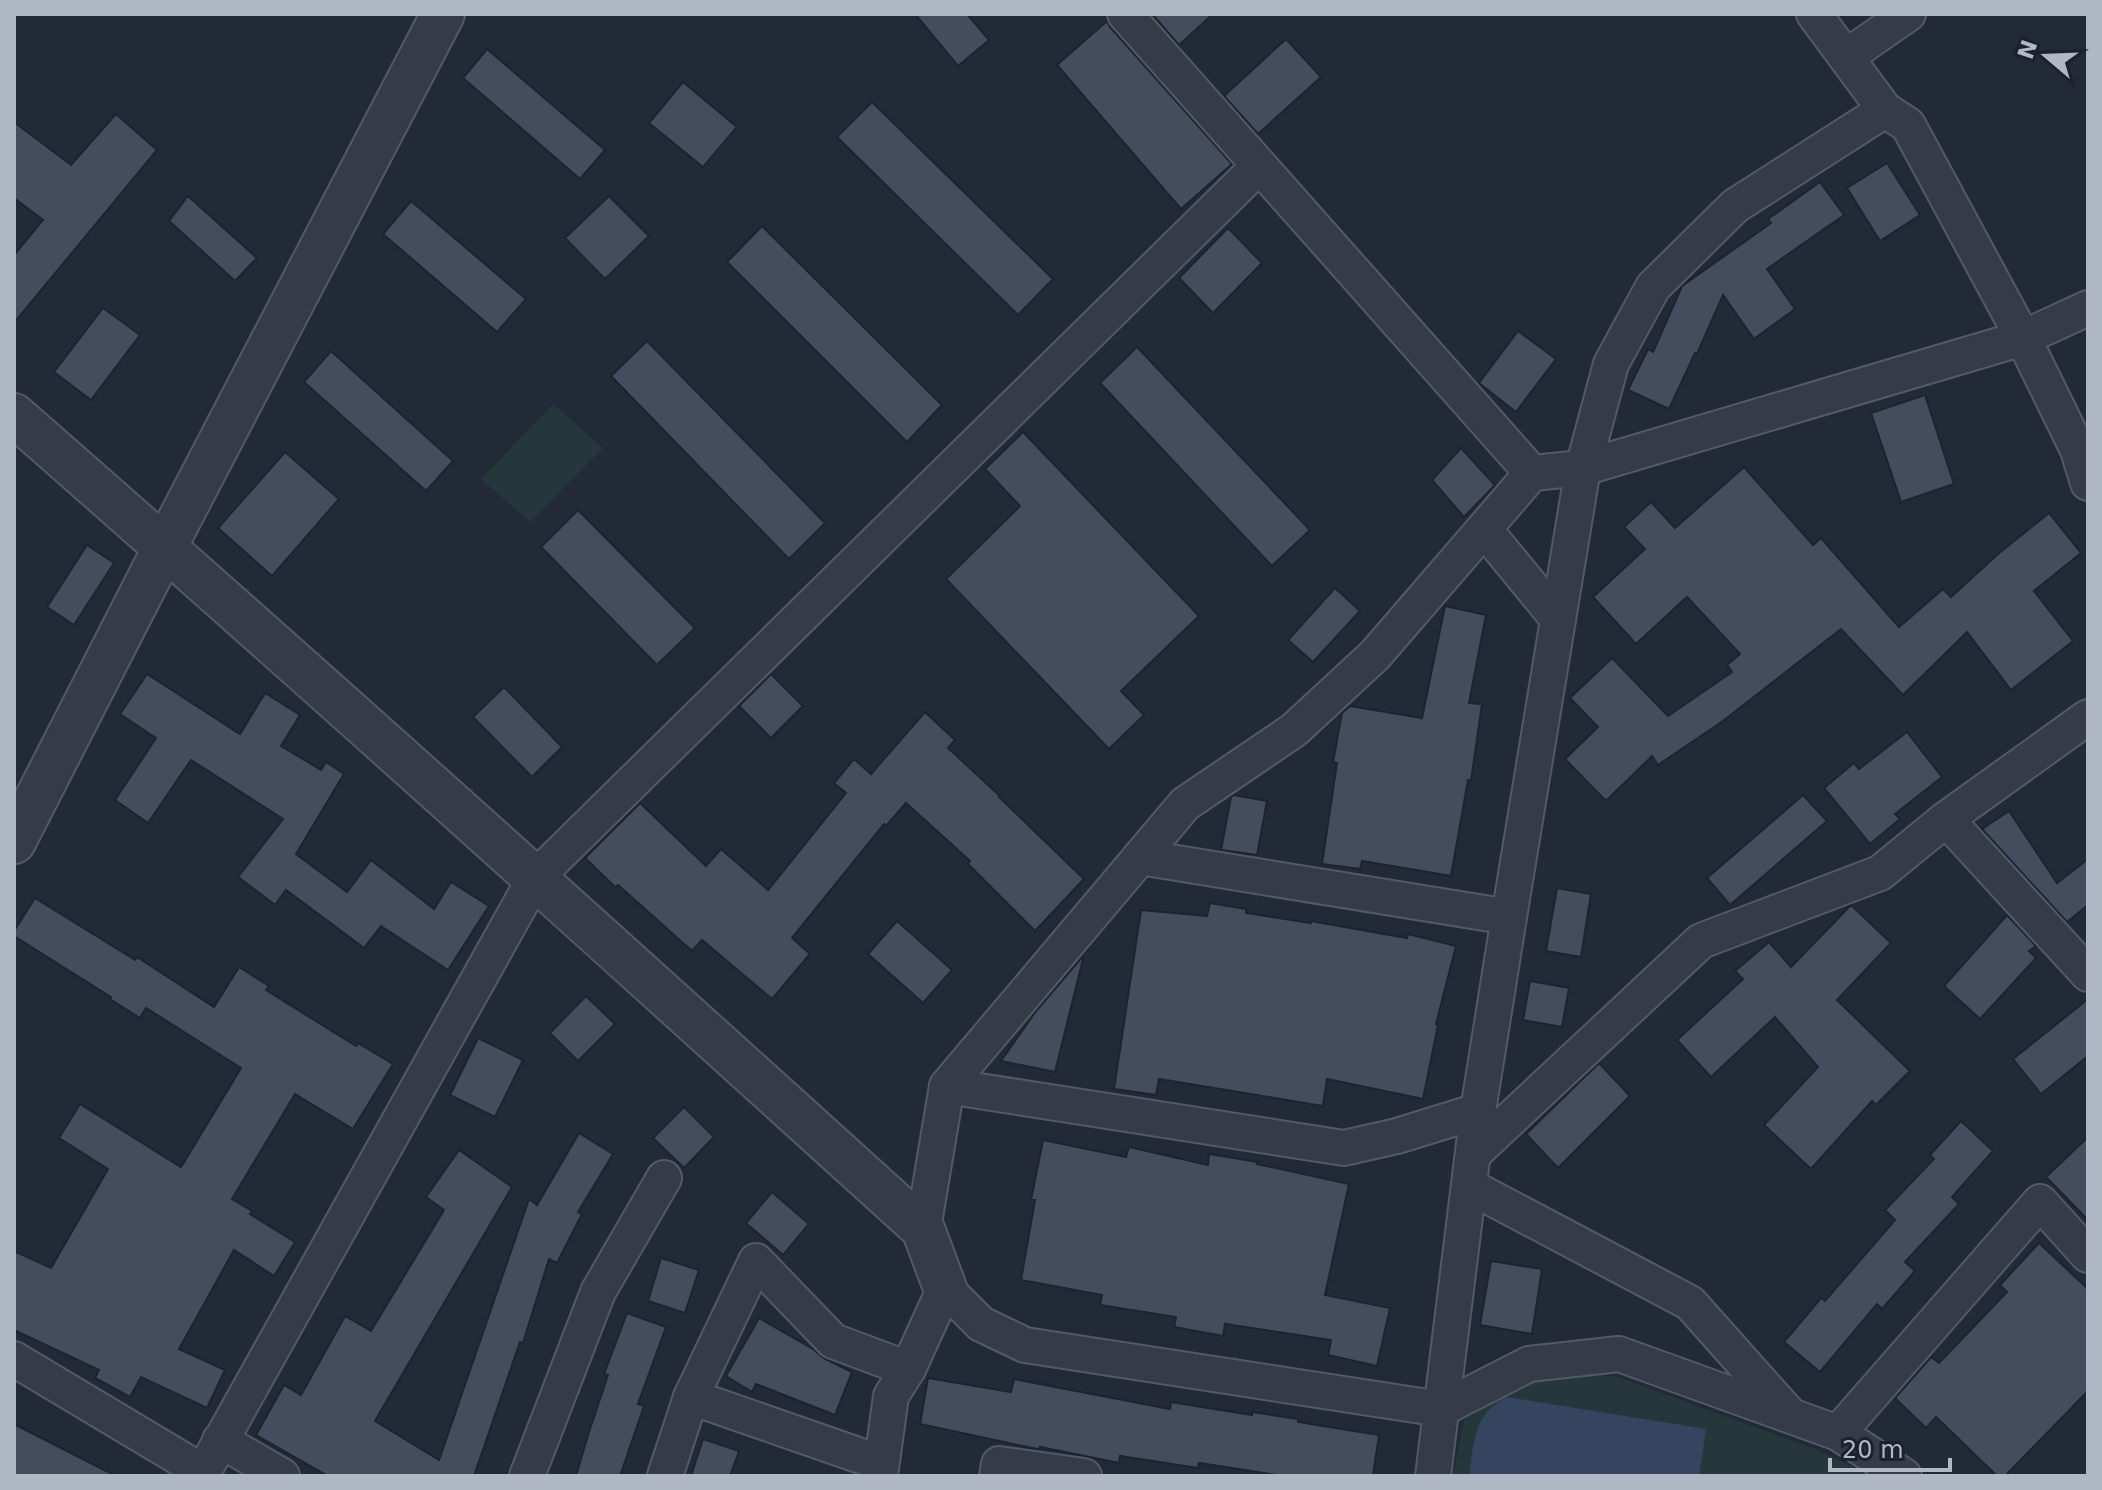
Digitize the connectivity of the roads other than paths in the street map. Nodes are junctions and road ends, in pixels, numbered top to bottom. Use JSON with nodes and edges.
{"nodes":[{"id":1,"x":443,"y":14,"type":"edge"},
{"id":2,"x":1125,"y":14,"type":"edge"},
{"id":3,"x":1814,"y":14,"type":"edge"},
{"id":4,"x":1908,"y":14,"type":"edge"},
{"id":5,"x":1846,"y":57,"type":"junction"},
{"id":6,"x":1885,"y":110,"type":"junction"},
{"id":7,"x":1259,"y":166,"type":"junction"},
{"id":8,"x":2088,"y":308,"type":"edge"},
{"id":9,"x":2023,"y":338,"type":"junction"},
{"id":10,"x":14,"y":415,"type":"edge"},
{"id":11,"x":1583,"y":468,"type":"junction"},
{"id":12,"x":1532,"y":473,"type":"junction"},
{"id":13,"x":2088,"y":483,"type":"edge"},
{"id":14,"x":1484,"y":529,"type":"junction"},
{"id":15,"x":165,"y":547,"type":"junction"},
{"id":16,"x":1558,"y":619,"type":"junction"},
{"id":17,"x":2088,"y":717,"type":"edge"},
{"id":18,"x":1946,"y":819,"type":"junction"},
{"id":19,"x":14,"y":842,"type":"edge"},
{"id":20,"x":1140,"y":857,"type":"junction"},
{"id":21,"x":535,"y":878,"type":"junction"},
{"id":22,"x":1509,"y":917,"type":"junction"},
{"id":23,"x":2088,"y":974,"type":"edge"},
{"id":24,"x":947,"y":1086,"type":"junction"},
{"id":25,"x":1478,"y":1111,"type":"junction"},
{"id":26,"x":1471,"y":1170,"type":"junction"},
{"id":27,"x":664,"y":1178,"type":"dead end"},
{"id":28,"x":923,"y":1229,"type":"junction"},
{"id":29,"x":2088,"y":1255,"type":"edge"},
{"id":30,"x":945,"y":1288,"type":"junction"},
{"id":31,"x":14,"y":1359,"type":"edge"},
{"id":32,"x":908,"y":1369,"type":"junction"},
{"id":33,"x":691,"y":1397,"type":"junction"},
{"id":34,"x":1441,"y":1409,"type":"junction"},
{"id":35,"x":1790,"y":1416,"type":"junction"},
{"id":36,"x":1838,"y":1433,"type":"junction"},
{"id":37,"x":220,"y":1440,"type":"junction"},
{"id":38,"x":880,"y":1470,"type":"edge"},
{"id":39,"x":202,"y":1474,"type":"edge"},
{"id":40,"x":282,"y":1476,"type":"edge"},
{"id":41,"x":527,"y":1476,"type":"edge"},
{"id":42,"x":665,"y":1476,"type":"edge"},
{"id":43,"x":997,"y":1476,"type":"edge"},
{"id":44,"x":1084,"y":1476,"type":"edge"},
{"id":45,"x":1433,"y":1476,"type":"edge"},
{"id":46,"x":1904,"y":1476,"type":"edge"}],
"edges":[{"from":1,"to":15,"type":"street"},
{"from":2,"to":7,"type":"street"},
{"from":3,"to":5,"type":"street"},
{"from":4,"to":5,"type":"street"},
{"from":5,"to":6,"type":"street"},
{"from":6,"to":9,"type":"street"},
{"from":6,"to":11,"type":"street"},
{"from":7,"to":12,"type":"street"},
{"from":7,"to":21,"type":"street"},
{"from":8,"to":9,"type":"street"},
{"from":9,"to":11,"type":"street"},
{"from":9,"to":13,"type":"street"},
{"from":10,"to":15,"type":"street"},
{"from":11,"to":12,"type":"street"},
{"from":11,"to":16,"type":"street"},
{"from":12,"to":14,"type":"street"},
{"from":14,"to":16,"type":"street"},
{"from":14,"to":20,"type":"street"},
{"from":15,"to":19,"type":"street"},
{"from":15,"to":21,"type":"street"},
{"from":16,"to":22,"type":"street"},
{"from":17,"to":18,"type":"street"},
{"from":18,"to":23,"type":"street"},
{"from":18,"to":26,"type":"street"},
{"from":20,"to":22,"type":"street"},
{"from":20,"to":24,"type":"street"},
{"from":21,"to":28,"type":"street"},
{"from":21,"to":37,"type":"street"},
{"from":22,"to":25,"type":"street"},
{"from":24,"to":25,"type":"street"},
{"from":24,"to":28,"type":"street"},
{"from":25,"to":26,"type":"street"},
{"from":26,"to":34,"type":"street"},
{"from":26,"to":35,"type":"street"},
{"from":27,"to":41,"type":"street"},
{"from":28,"to":30,"type":"street"},
{"from":29,"to":36,"type":"street"},
{"from":30,"to":32,"type":"street"},
{"from":30,"to":34,"type":"street"},
{"from":31,"to":39,"type":"street"},
{"from":32,"to":33,"type":"street"},
{"from":32,"to":38,"type":"street"},
{"from":33,"to":38,"type":"street"},
{"from":33,"to":42,"type":"street"},
{"from":34,"to":35,"type":"street"},
{"from":34,"to":45,"type":"street"},
{"from":35,"to":36,"type":"street"},
{"from":36,"to":46,"type":"street"},
{"from":37,"to":39,"type":"street"},
{"from":37,"to":40,"type":"street"},
{"from":43,"to":44,"type":"street"}]}
